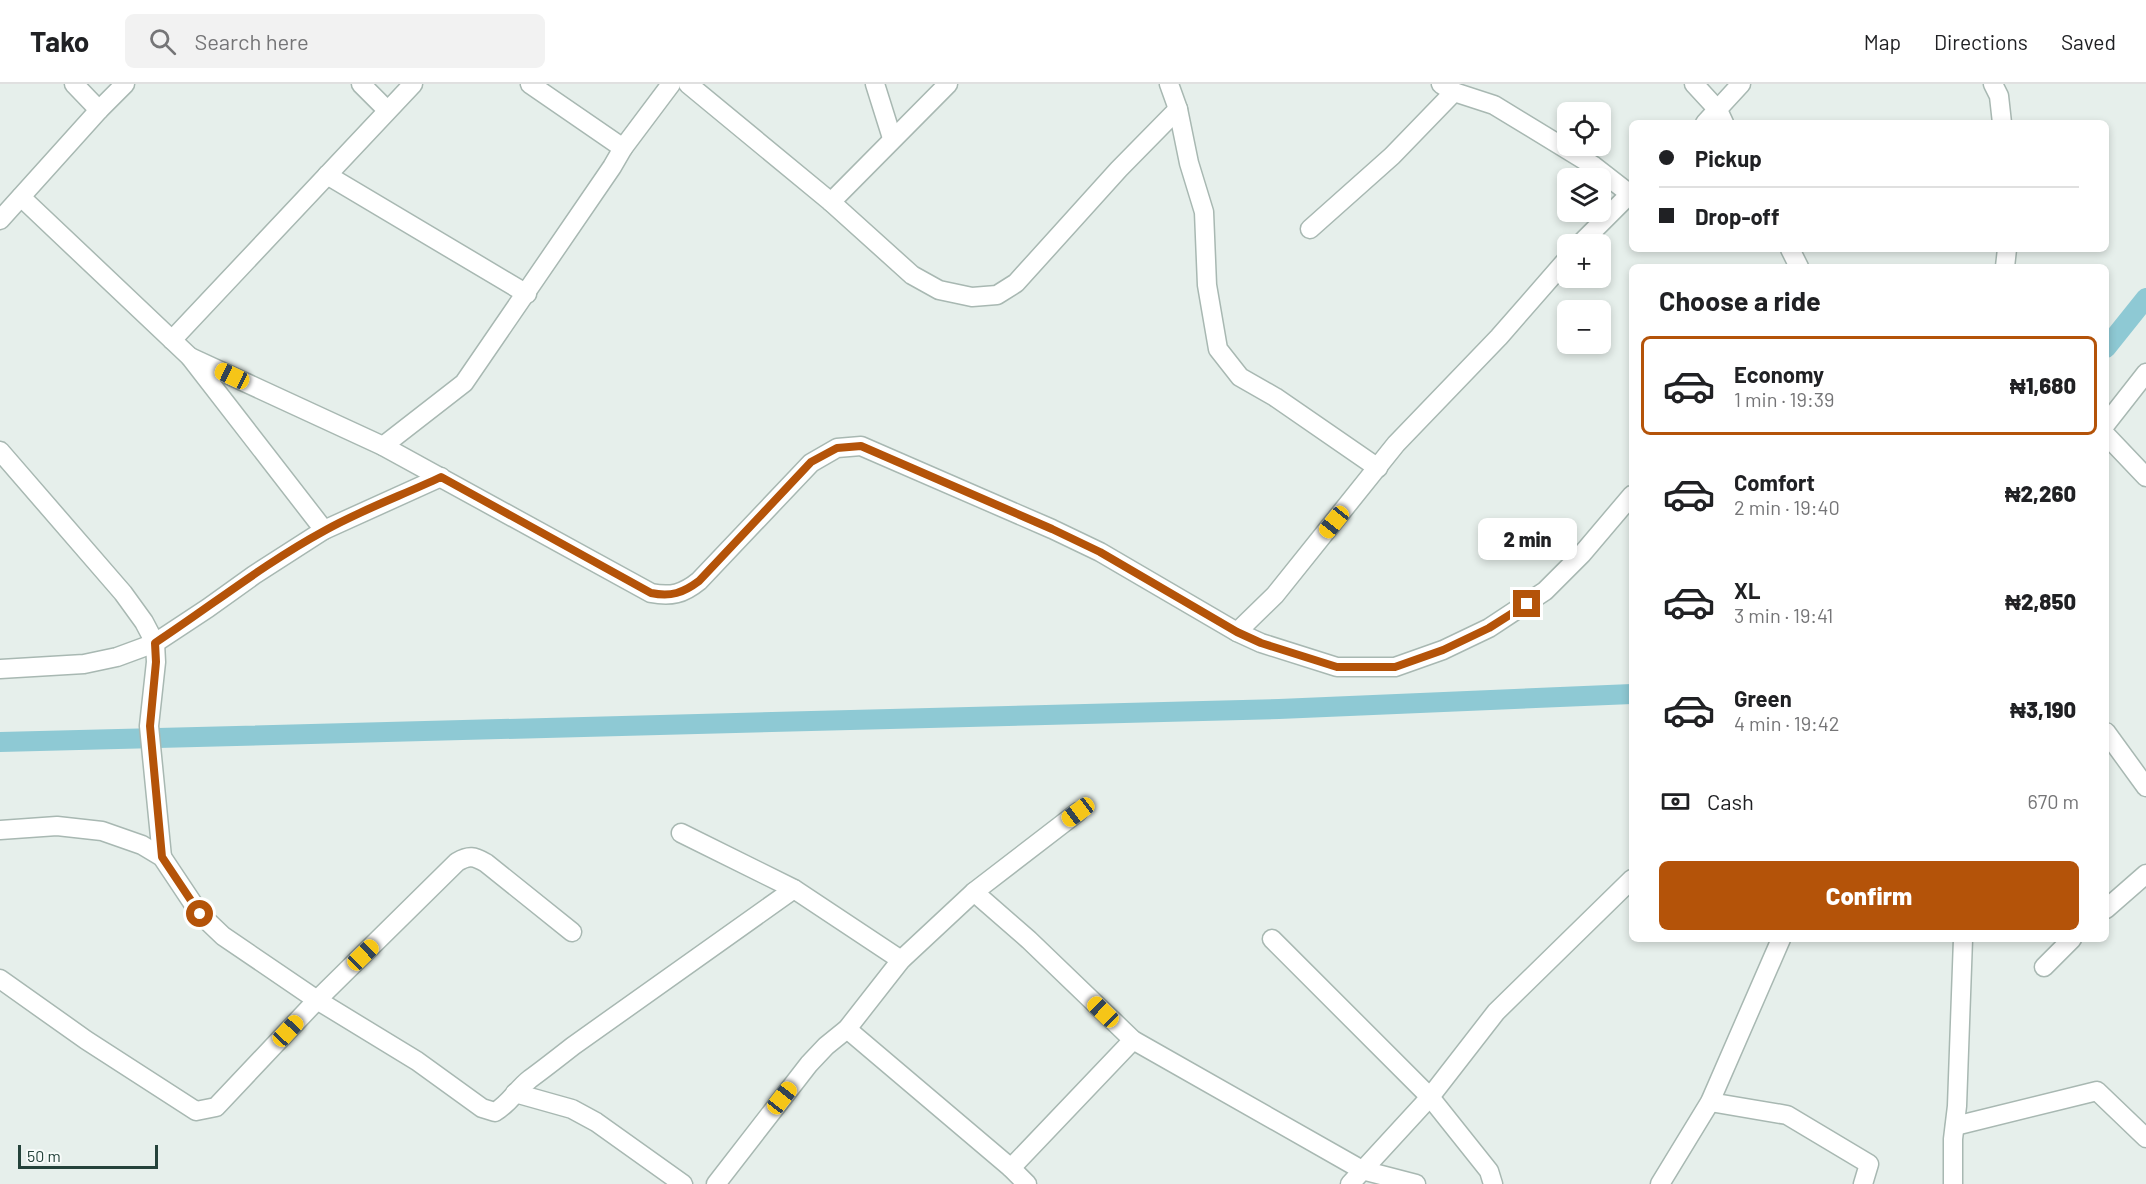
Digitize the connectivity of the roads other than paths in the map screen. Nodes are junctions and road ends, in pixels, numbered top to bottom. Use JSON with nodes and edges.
{"nodes":[{"id":1,"x":74,"y":84,"type":"edge"},
{"id":2,"x":125,"y":84,"type":"edge"},
{"id":3,"x":361,"y":84,"type":"edge"},
{"id":4,"x":413,"y":84,"type":"edge"},
{"id":5,"x":530,"y":84,"type":"edge"},
{"id":6,"x":671,"y":84,"type":"edge"},
{"id":7,"x":688,"y":84,"type":"edge"},
{"id":8,"x":875,"y":84,"type":"edge"},
{"id":9,"x":948,"y":84,"type":"edge"},
{"id":10,"x":1169,"y":84,"type":"edge"},
{"id":11,"x":1694,"y":84,"type":"edge"},
{"id":12,"x":1741,"y":84,"type":"edge"},
{"id":13,"x":1993,"y":84,"type":"edge"},
{"id":14,"x":1447,"y":88,"type":"edge"},
{"id":15,"x":99,"y":110,"type":"junction"},
{"id":16,"x":387,"y":110,"type":"junction"},
{"id":17,"x":1178,"y":110,"type":"junction"},
{"id":18,"x":1716,"y":119,"type":"edge"},
{"id":19,"x":2002,"y":120,"type":"edge"},
{"id":20,"x":892,"y":138,"type":"junction"},
{"id":21,"x":623,"y":148,"type":"junction"},
{"id":22,"x":327,"y":176,"type":"junction"},
{"id":23,"x":1629,"y":192,"type":"edge"},
{"id":24,"x":1629,"y":195,"type":"edge"},
{"id":25,"x":21,"y":197,"type":"junction"},
{"id":26,"x":831,"y":202,"type":"junction"},
{"id":27,"x":0,"y":220,"type":"edge"},
{"id":28,"x":1310,"y":229,"type":"dead end"},
{"id":29,"x":1590,"y":234,"type":"edge"},
{"id":30,"x":1557,"y":271,"type":"edge"},
{"id":31,"x":527,"y":294,"type":"junction"},
{"id":32,"x":172,"y":340,"type":"junction"},
{"id":33,"x":190,"y":357,"type":"junction"},
{"id":34,"x":2146,"y":373,"type":"edge"},
{"id":35,"x":2109,"y":420,"type":"edge"},
{"id":36,"x":2109,"y":438,"type":"edge"},
{"id":37,"x":382,"y":446,"type":"junction"},
{"id":38,"x":0,"y":451,"type":"edge"},
{"id":39,"x":1378,"y":468,"type":"junction"},
{"id":40,"x":441,"y":477,"type":"junction"},
{"id":41,"x":2146,"y":477,"type":"edge"},
{"id":42,"x":1629,"y":499,"type":"edge"},
{"id":43,"x":324,"y":530,"type":"junction"},
{"id":44,"x":1237,"y":632,"type":"junction"},
{"id":45,"x":155,"y":643,"type":"junction"},
{"id":46,"x":0,"y":669,"type":"edge"},
{"id":47,"x":2109,"y":736,"type":"edge"},
{"id":48,"x":2146,"y":786,"type":"edge"},
{"id":49,"x":1078,"y":812,"type":"dead end"},
{"id":50,"x":0,"y":830,"type":"edge"},
{"id":51,"x":681,"y":833,"type":"dead end"},
{"id":52,"x":162,"y":857,"type":"junction"},
{"id":53,"x":2146,"y":874,"type":"edge"},
{"id":54,"x":1629,"y":882,"type":"edge"},
{"id":55,"x":794,"y":889,"type":"junction"},
{"id":56,"x":974,"y":892,"type":"junction"},
{"id":57,"x":2109,"y":906,"type":"edge"},
{"id":58,"x":572,"y":932,"type":"dead end"},
{"id":59,"x":1272,"y":939,"type":"dead end"},
{"id":60,"x":1780,"y":942,"type":"edge"},
{"id":61,"x":1963,"y":942,"type":"edge"},
{"id":62,"x":2070,"y":942,"type":"edge"},
{"id":63,"x":901,"y":960,"type":"junction"},
{"id":64,"x":2044,"y":967,"type":"dead end"},
{"id":65,"x":0,"y":979,"type":"edge"},
{"id":66,"x":317,"y":1000,"type":"junction"},
{"id":67,"x":847,"y":1029,"type":"junction"},
{"id":68,"x":1133,"y":1040,"type":"junction"},
{"id":69,"x":515,"y":1093,"type":"junction"},
{"id":70,"x":1430,"y":1097,"type":"junction"},
{"id":71,"x":1710,"y":1102,"type":"junction"},
{"id":72,"x":1955,"y":1126,"type":"junction"},
{"id":73,"x":2146,"y":1138,"type":"edge"},
{"id":74,"x":1011,"y":1168,"type":"junction"},
{"id":75,"x":1362,"y":1170,"type":"junction"},
{"id":76,"x":683,"y":1184,"type":"edge"},
{"id":77,"x":716,"y":1184,"type":"edge"},
{"id":78,"x":1027,"y":1184,"type":"edge"},
{"id":79,"x":1350,"y":1184,"type":"edge"},
{"id":80,"x":1416,"y":1184,"type":"edge"},
{"id":81,"x":1493,"y":1184,"type":"edge"},
{"id":82,"x":1660,"y":1184,"type":"edge"},
{"id":83,"x":1863,"y":1184,"type":"edge"},
{"id":84,"x":1953,"y":1184,"type":"edge"}],
"edges":[{"from":1,"to":15,"type":"street"},
{"from":2,"to":15,"type":"street"},
{"from":3,"to":16,"type":"street"},
{"from":4,"to":16,"type":"street"},
{"from":5,"to":21,"type":"street"},
{"from":6,"to":21,"type":"street"},
{"from":7,"to":26,"type":"street"},
{"from":8,"to":20,"type":"street"},
{"from":9,"to":20,"type":"street"},
{"from":10,"to":17,"type":"street"},
{"from":11,"to":18,"type":"street"},
{"from":12,"to":18,"type":"street"},
{"from":13,"to":19,"type":"street"},
{"from":14,"to":23,"type":"street"},
{"from":14,"to":28,"type":"street"},
{"from":15,"to":25,"type":"street"},
{"from":16,"to":22,"type":"street"},
{"from":17,"to":26,"type":"street"},
{"from":17,"to":39,"type":"street"},
{"from":20,"to":26,"type":"street"},
{"from":21,"to":31,"type":"street"},
{"from":22,"to":31,"type":"street"},
{"from":22,"to":32,"type":"street"},
{"from":24,"to":29,"type":"street"},
{"from":25,"to":27,"type":"street"},
{"from":25,"to":32,"type":"street"},
{"from":30,"to":39,"type":"street"},
{"from":31,"to":37,"type":"street"},
{"from":32,"to":33,"type":"street"},
{"from":33,"to":37,"type":"street"},
{"from":33,"to":43,"type":"street"},
{"from":34,"to":35,"type":"street"},
{"from":36,"to":41,"type":"street"},
{"from":37,"to":40,"type":"street"},
{"from":38,"to":45,"type":"street"},
{"from":39,"to":44,"type":"street"},
{"from":40,"to":43,"type":"street"},
{"from":40,"to":44,"type":"street"},
{"from":42,"to":44,"type":"street"},
{"from":43,"to":45,"type":"street"},
{"from":45,"to":46,"type":"street"},
{"from":45,"to":52,"type":"street"},
{"from":47,"to":48,"type":"street"},
{"from":49,"to":56,"type":"street"},
{"from":50,"to":52,"type":"street"},
{"from":51,"to":55,"type":"street"},
{"from":52,"to":66,"type":"street"},
{"from":53,"to":57,"type":"street"},
{"from":54,"to":70,"type":"street"},
{"from":55,"to":63,"type":"street"},
{"from":55,"to":69,"type":"street"},
{"from":56,"to":63,"type":"street"},
{"from":56,"to":68,"type":"street"},
{"from":58,"to":66,"type":"street"},
{"from":59,"to":70,"type":"street"},
{"from":60,"to":71,"type":"street"},
{"from":61,"to":72,"type":"street"},
{"from":62,"to":64,"type":"street"},
{"from":63,"to":67,"type":"street"},
{"from":65,"to":66,"type":"street"},
{"from":66,"to":69,"type":"street"},
{"from":67,"to":74,"type":"street"},
{"from":67,"to":77,"type":"street"},
{"from":68,"to":74,"type":"street"},
{"from":68,"to":75,"type":"street"},
{"from":69,"to":76,"type":"street"},
{"from":70,"to":75,"type":"street"},
{"from":70,"to":81,"type":"street"},
{"from":71,"to":82,"type":"street"},
{"from":71,"to":83,"type":"street"},
{"from":72,"to":73,"type":"street"},
{"from":72,"to":84,"type":"street"},
{"from":74,"to":78,"type":"street"},
{"from":75,"to":79,"type":"street"},
{"from":75,"to":80,"type":"street"}]}
